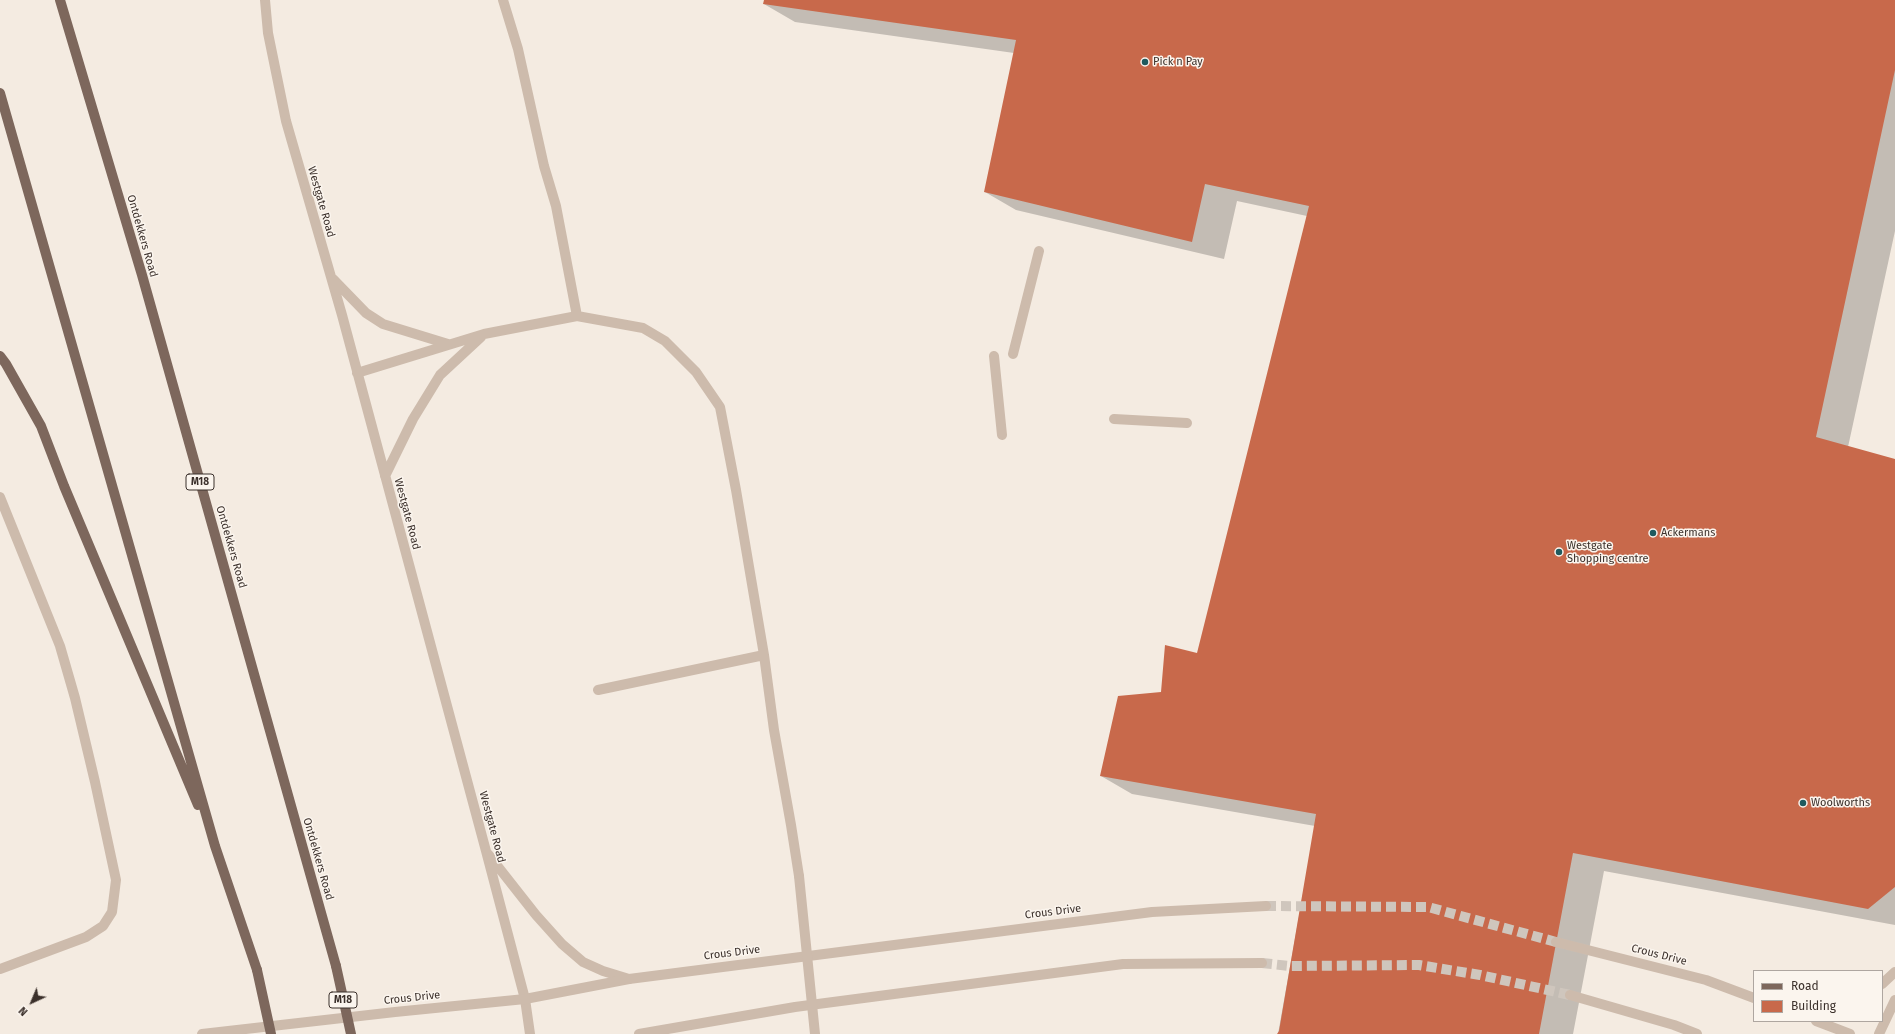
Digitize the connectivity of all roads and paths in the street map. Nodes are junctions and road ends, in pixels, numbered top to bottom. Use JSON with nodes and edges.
{"nodes":[{"id":1,"x":60,"y":0,"type":"edge"},
{"id":2,"x":265,"y":0,"type":"edge"},
{"id":3,"x":503,"y":0,"type":"edge"},
{"id":4,"x":0,"y":93,"type":"edge"},
{"id":5,"x":1039,"y":251,"type":"dead end"},
{"id":6,"x":331,"y":278,"type":"junction"},
{"id":7,"x":577,"y":316,"type":"junction"},
{"id":8,"x":484,"y":334,"type":"junction"},
{"id":9,"x":448,"y":344,"type":"junction"},
{"id":10,"x":1013,"y":354,"type":"dead end"},
{"id":11,"x":0,"y":356,"type":"edge"},
{"id":12,"x":994,"y":356,"type":"dead end"},
{"id":13,"x":357,"y":373,"type":"junction"},
{"id":14,"x":1114,"y":419,"type":"dead end"},
{"id":15,"x":1187,"y":423,"type":"dead end"},
{"id":16,"x":1002,"y":435,"type":"dead end"},
{"id":17,"x":385,"y":476,"type":"junction"},
{"id":18,"x":0,"y":497,"type":"edge"},
{"id":19,"x":764,"y":655,"type":"junction"},
{"id":20,"x":598,"y":690,"type":"dead end"},
{"id":21,"x":215,"y":846,"type":"junction"},
{"id":22,"x":486,"y":851,"type":"junction"},
{"id":23,"x":1266,"y":906,"type":"tunnel mouth"},
{"id":24,"x":1556,"y":942,"type":"tunnel mouth"},
{"id":25,"x":1262,"y":963,"type":"tunnel mouth"},
{"id":26,"x":0,"y":970,"type":"edge"},
{"id":27,"x":1895,"y":972,"type":"edge"},
{"id":28,"x":629,"y":978,"type":"junction"},
{"id":29,"x":1883,"y":983,"type":"edge"},
{"id":30,"x":1570,"y":995,"type":"tunnel mouth"},
{"id":31,"x":1753,"y":998,"type":"edge"},
{"id":32,"x":525,"y":999,"type":"junction"},
{"id":33,"x":1895,"y":1000,"type":"edge"},
{"id":34,"x":1819,"y":1022,"type":"edge"},
{"id":35,"x":202,"y":1034,"type":"edge"},
{"id":36,"x":271,"y":1034,"type":"edge"},
{"id":37,"x":351,"y":1034,"type":"edge"},
{"id":38,"x":530,"y":1034,"type":"edge"},
{"id":39,"x":640,"y":1034,"type":"edge"},
{"id":40,"x":815,"y":1034,"type":"edge"},
{"id":41,"x":1697,"y":1034,"type":"edge"},
{"id":42,"x":1850,"y":1034,"type":"edge"},
{"id":43,"x":1879,"y":1034,"type":"edge"}],
"edges":[{"from":1,"to":37,"type":"main road","name":"Ontdekkers Road","number":"M18","bridge":true},
{"from":2,"to":6,"type":"street","name":"Westgate Road"},
{"from":3,"to":7,"type":"street"},
{"from":4,"to":21,"type":"main road"},
{"from":5,"to":10,"type":"street"},
{"from":6,"to":9,"type":"street"},
{"from":6,"to":13,"type":"street","name":"Westgate Road"},
{"from":7,"to":8,"type":"street"},
{"from":7,"to":19,"type":"street"},
{"from":8,"to":9,"type":"street"},
{"from":8,"to":17,"type":"street"},
{"from":9,"to":13,"type":"street"},
{"from":11,"to":21,"type":"main road"},
{"from":12,"to":16,"type":"street"},
{"from":13,"to":17,"type":"street","name":"Westgate Road"},
{"from":14,"to":15,"type":"street"},
{"from":17,"to":22,"type":"street","name":"Westgate Road"},
{"from":18,"to":26,"type":"street"},
{"from":19,"to":20,"type":"street"},
{"from":19,"to":40,"type":"street","bridge":true},
{"from":21,"to":36,"type":"main road","bridge":true},
{"from":22,"to":28,"type":"street"},
{"from":22,"to":32,"type":"street","name":"Westgate Road"},
{"from":23,"to":28,"type":"street","name":"Crous Drive"},
{"from":24,"to":31,"type":"street","name":"Crous Drive"},
{"from":25,"to":39,"type":"street"},
{"from":27,"to":29,"type":"street"},
{"from":28,"to":32,"type":"street","name":"Crous Drive"},
{"from":30,"to":41,"type":"street"},
{"from":32,"to":35,"type":"street","name":"Crous Drive"},
{"from":32,"to":38,"type":"street","name":"Westgate Road"},
{"from":33,"to":43,"type":"street"},
{"from":34,"to":42,"type":"street"}]}
